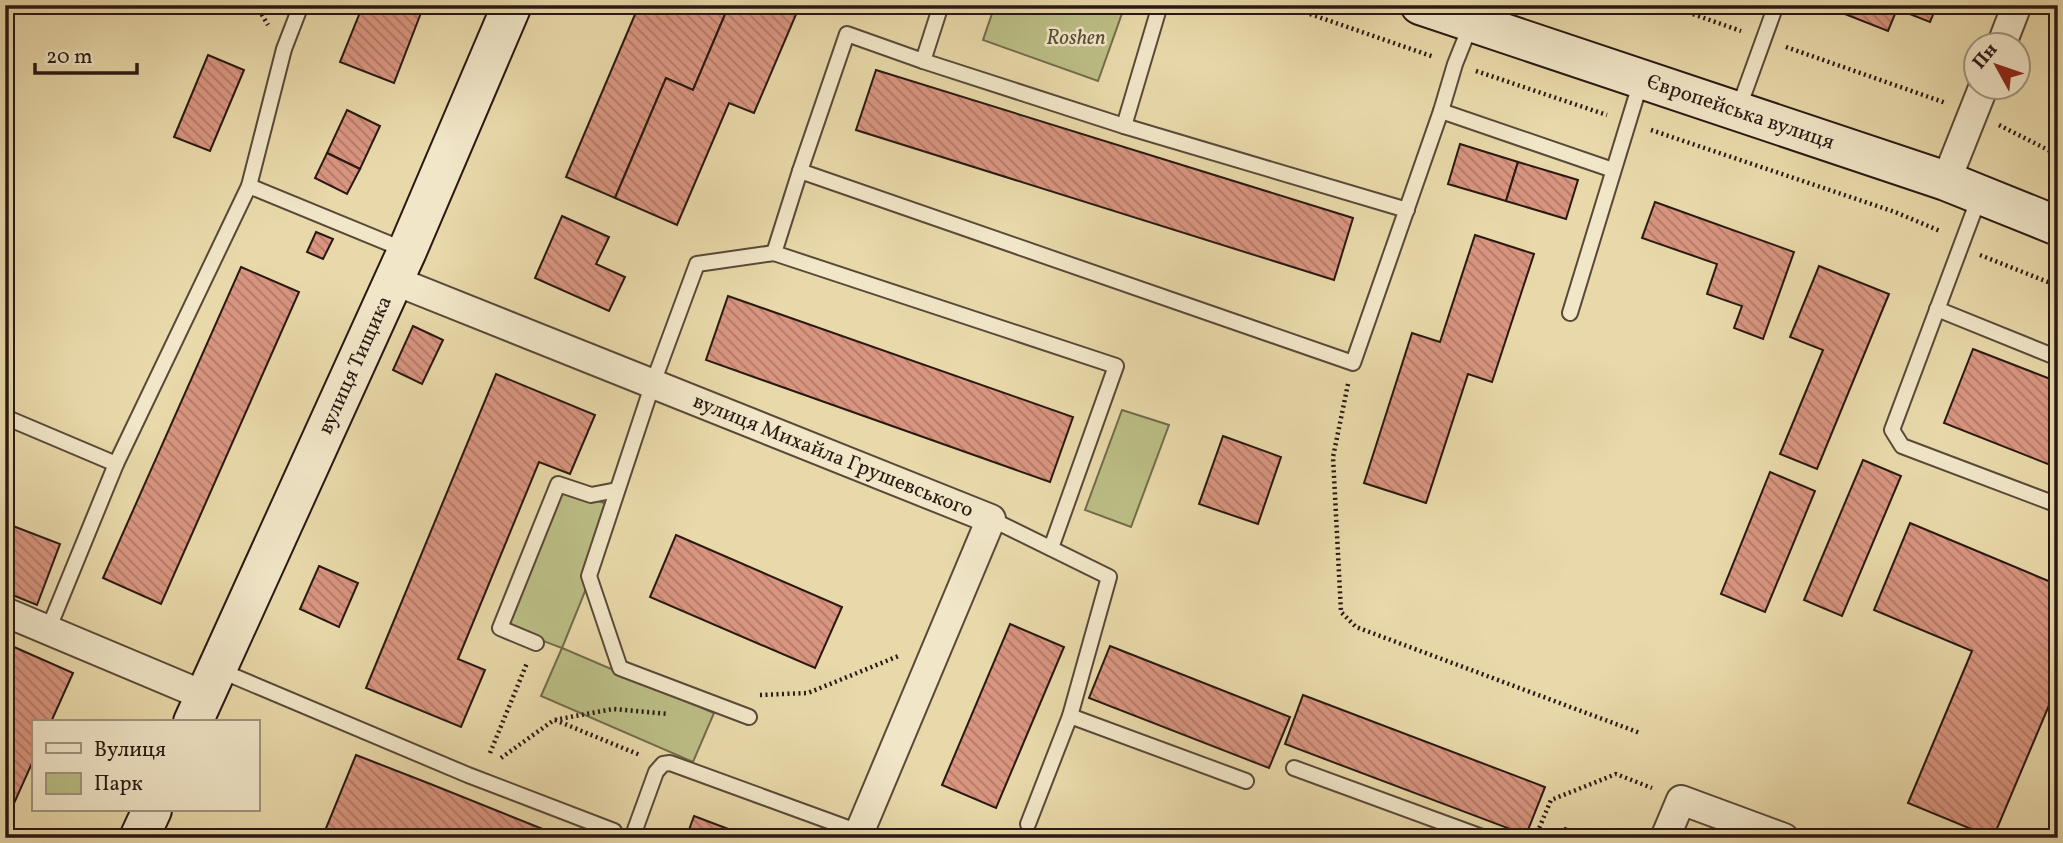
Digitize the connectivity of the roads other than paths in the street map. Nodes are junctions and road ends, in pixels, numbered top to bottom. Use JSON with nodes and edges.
{"nodes":[{"id":1,"x":301,"y":5,"type":"edge"},
{"id":2,"x":512,"y":5,"type":"edge"},
{"id":3,"x":941,"y":5,"type":"edge"},
{"id":4,"x":1160,"y":5,"type":"edge"},
{"id":5,"x":1420,"y":5,"type":"edge"},
{"id":6,"x":1776,"y":5,"type":"edge"},
{"id":7,"x":2017,"y":5,"type":"edge"},
{"id":8,"x":1472,"y":23,"type":"junction"},
{"id":9,"x":2006,"y":32,"type":"edge"},
{"id":10,"x":923,"y":61,"type":"junction"},
{"id":11,"x":1641,"y":79,"type":"junction"},
{"id":12,"x":1978,"y":102,"type":"edge"},
{"id":13,"x":1441,"y":111,"type":"junction"},
{"id":14,"x":1738,"y":111,"type":"junction"},
{"id":15,"x":1124,"y":125,"type":"junction"},
{"id":16,"x":1613,"y":170,"type":"junction"},
{"id":17,"x":800,"y":171,"type":"junction"},
{"id":18,"x":248,"y":186,"type":"junction"},
{"id":19,"x":1963,"y":188,"type":"junction"},
{"id":20,"x":1407,"y":210,"type":"junction"},
{"id":21,"x":2058,"y":226,"type":"edge"},
{"id":22,"x":774,"y":253,"type":"junction"},
{"id":23,"x":400,"y":265,"type":"junction"},
{"id":24,"x":1937,"y":309,"type":"junction"},
{"id":25,"x":1570,"y":313,"type":"dead end"},
{"id":26,"x":2058,"y":358,"type":"edge"},
{"id":27,"x":653,"y":383,"type":"junction"},
{"id":28,"x":5,"y":417,"type":"edge"},
{"id":29,"x":116,"y":464,"type":"junction"},
{"id":30,"x":617,"y":490,"type":"junction"},
{"id":31,"x":2058,"y":506,"type":"edge"},
{"id":32,"x":991,"y":519,"type":"junction"},
{"id":33,"x":1051,"y":548,"type":"junction"},
{"id":34,"x":5,"y":612,"type":"edge"},
{"id":35,"x":48,"y":630,"type":"junction"},
{"id":36,"x":536,"y":643,"type":"road end"},
{"id":37,"x":205,"y":696,"type":"edge"},
{"id":38,"x":1070,"y":716,"type":"junction"},
{"id":39,"x":749,"y":717,"type":"dead end"},
{"id":40,"x":1294,"y":768,"type":"dead end"},
{"id":41,"x":1246,"y":780,"type":"dead end"},
{"id":42,"x":151,"y":812,"type":"edge"},
{"id":43,"x":1028,"y":824,"type":"dead end"},
{"id":44,"x":614,"y":831,"type":"dead end"},
{"id":45,"x":858,"y":835,"type":"edge"},
{"id":46,"x":139,"y":838,"type":"edge"},
{"id":47,"x":632,"y":838,"type":"edge"},
{"id":48,"x":1485,"y":838,"type":"edge"},
{"id":49,"x":1665,"y":838,"type":"edge"},
{"id":50,"x":1784,"y":838,"type":"edge"}],
"edges":[{"from":1,"to":18,"type":"lane"},
{"from":2,"to":23,"type":"main road","name":"вулиця Тищика"},
{"from":3,"to":10,"type":"lane"},
{"from":4,"to":15,"type":"lane"},
{"from":5,"to":8,"type":"main road","name":"Європейська вулиця"},
{"from":6,"to":14,"type":"lane"},
{"from":7,"to":9,"type":"street"},
{"from":8,"to":11,"type":"main road","name":"Європейська вулиця"},
{"from":8,"to":13,"type":"lane"},
{"from":10,"to":15,"type":"lane"},
{"from":10,"to":17,"type":"lane"},
{"from":11,"to":14,"type":"main road","name":"Європейська вулиця"},
{"from":11,"to":16,"type":"lane"},
{"from":12,"to":19,"type":"street"},
{"from":13,"to":16,"type":"lane"},
{"from":13,"to":20,"type":"lane"},
{"from":14,"to":19,"type":"main road","name":"Європейська вулиця"},
{"from":15,"to":20,"type":"lane"},
{"from":16,"to":25,"type":"lane"},
{"from":17,"to":20,"type":"lane"},
{"from":17,"to":22,"type":"lane"},
{"from":18,"to":23,"type":"lane"},
{"from":18,"to":29,"type":"lane"},
{"from":19,"to":21,"type":"main road","name":"Європейська вулиця"},
{"from":19,"to":24,"type":"lane"},
{"from":22,"to":27,"type":"lane"},
{"from":22,"to":33,"type":"lane"},
{"from":23,"to":27,"type":"street","name":"вулиця Михайла Грушевського"},
{"from":23,"to":37,"type":"main road","name":"вулиця Тищика"},
{"from":24,"to":26,"type":"lane"},
{"from":24,"to":31,"type":"lane"},
{"from":27,"to":30,"type":"lane"},
{"from":27,"to":32,"type":"street","name":"вулиця Михайла Грушевського"},
{"from":28,"to":29,"type":"lane"},
{"from":29,"to":35,"type":"lane"},
{"from":30,"to":36,"type":"lane"},
{"from":30,"to":39,"type":"lane"},
{"from":32,"to":33,"type":"lane"},
{"from":32,"to":45,"type":"street","name":"вулиця Михайла Грушевського"},
{"from":33,"to":38,"type":"lane"},
{"from":34,"to":35,"type":"street"},
{"from":35,"to":37,"type":"street"},
{"from":37,"to":44,"type":"lane"},
{"from":38,"to":41,"type":"lane"},
{"from":38,"to":43,"type":"lane"},
{"from":40,"to":48,"type":"lane"},
{"from":42,"to":46,"type":"main road"},
{"from":45,"to":47,"type":"lane"},
{"from":49,"to":50,"type":"street"}]}
